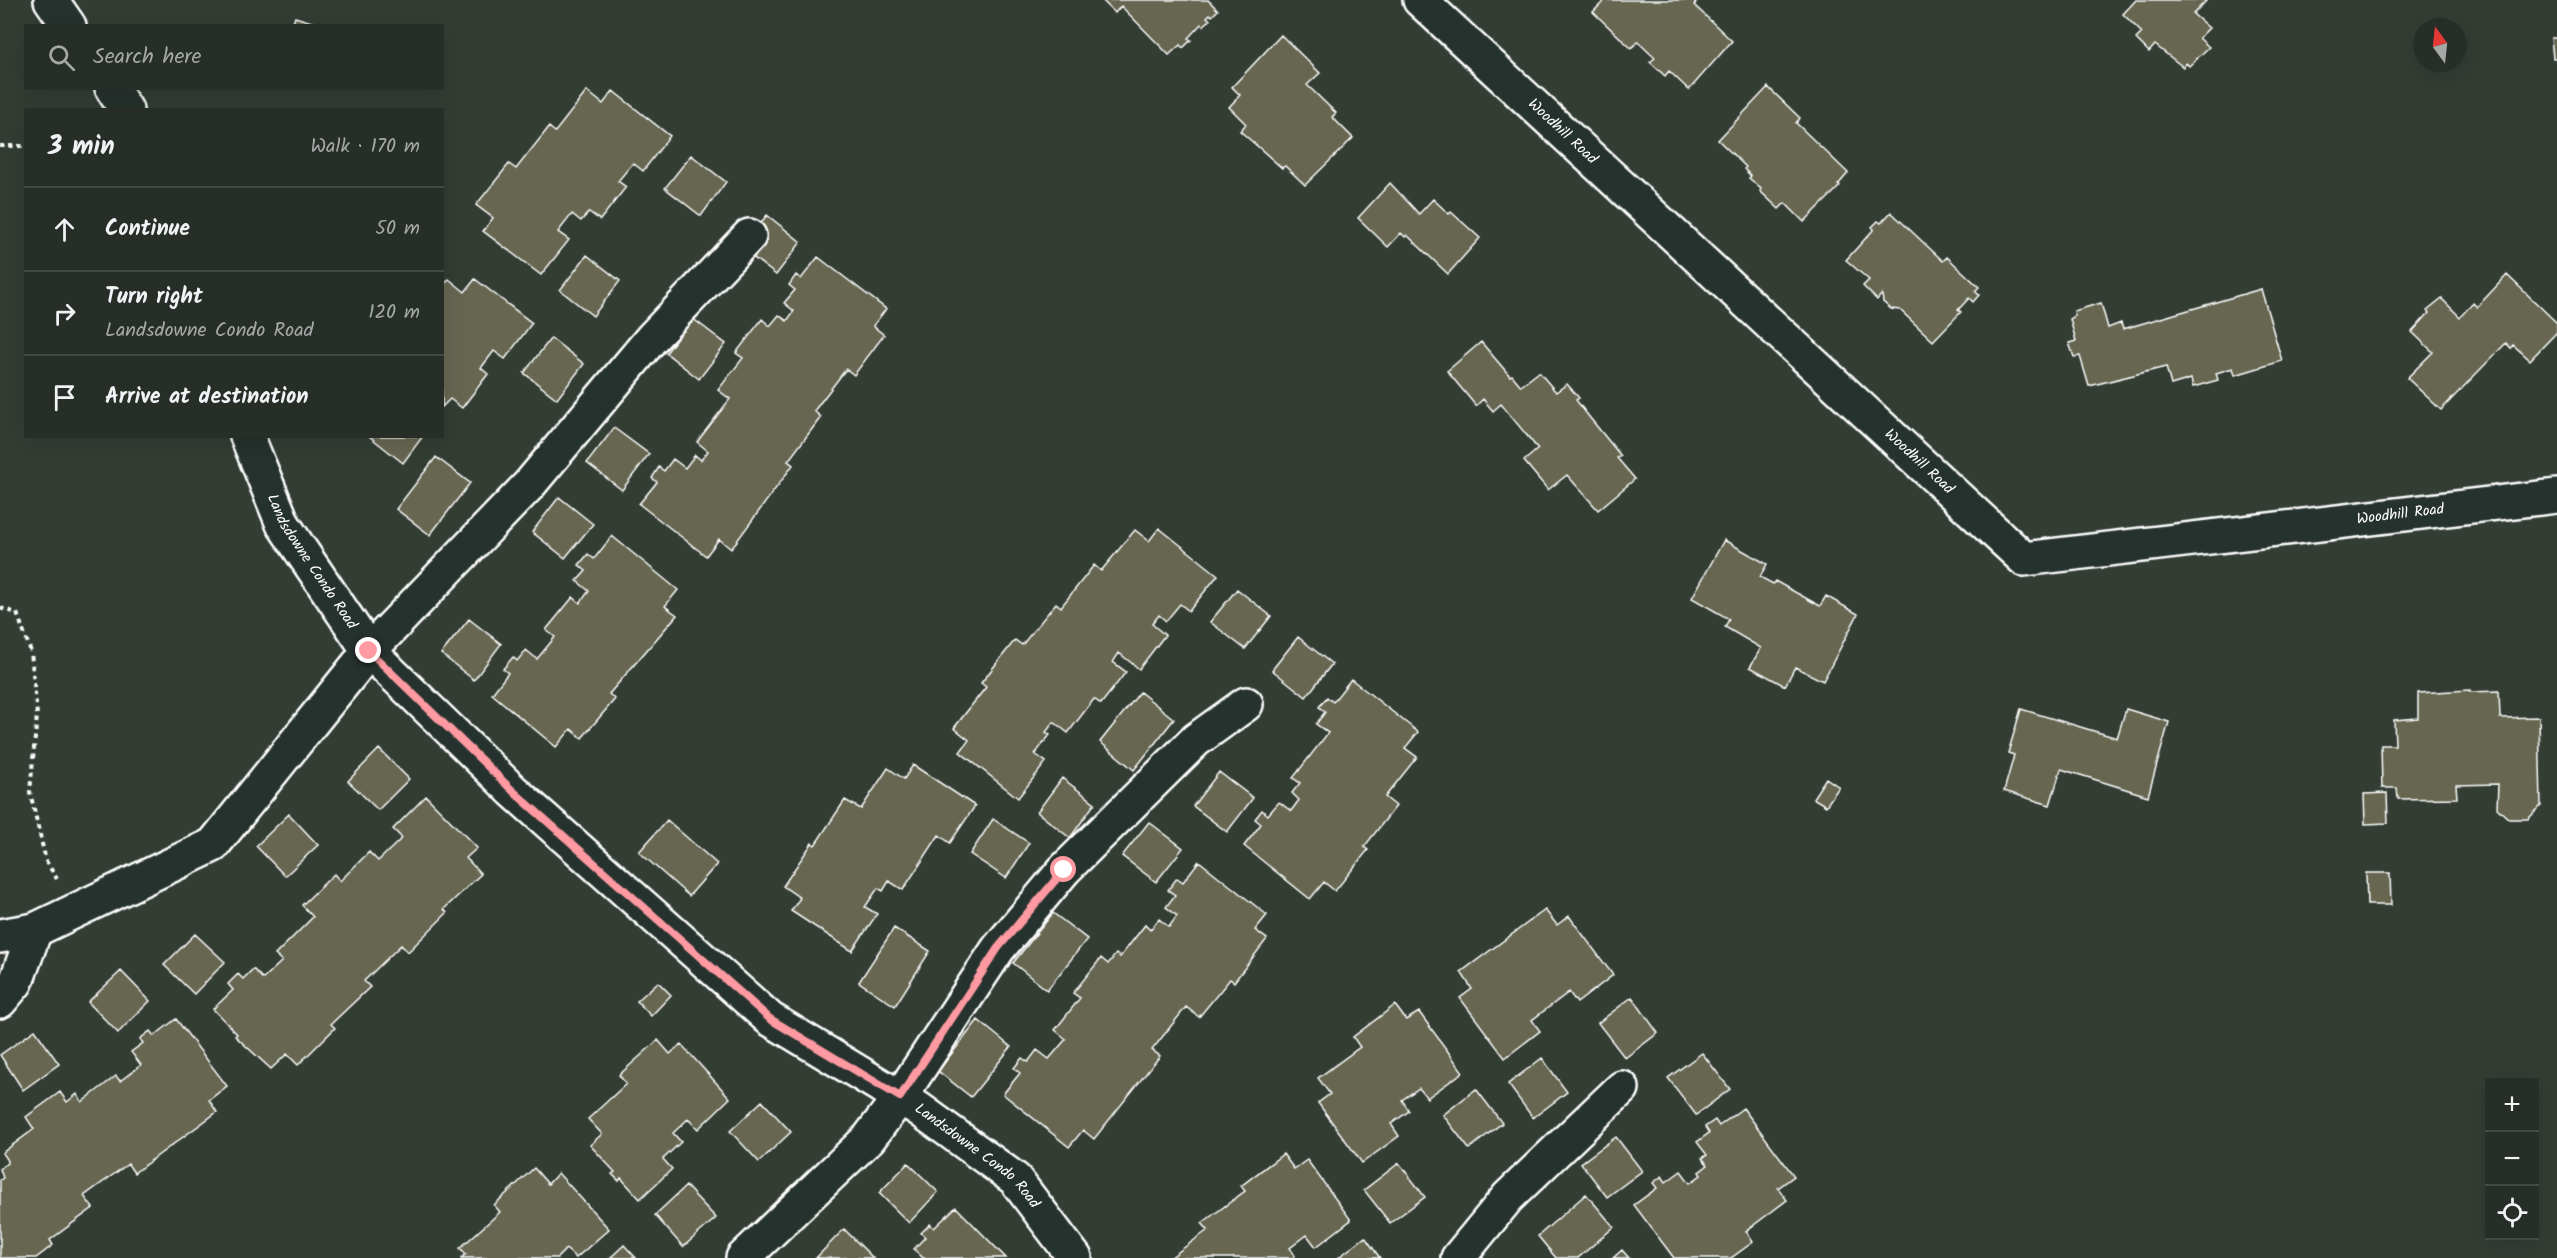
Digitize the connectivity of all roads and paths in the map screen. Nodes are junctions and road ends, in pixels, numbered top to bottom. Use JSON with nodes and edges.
{"nodes":[{"id":1,"x":51,"y":0,"type":"edge"},
{"id":2,"x":1420,"y":0,"type":"edge"},
{"id":3,"x":68,"y":24,"type":"edge"},
{"id":4,"x":113,"y":90,"type":"edge"},
{"id":5,"x":125,"y":108,"type":"edge"},
{"id":6,"x":0,"y":146,"type":"edge"},
{"id":7,"x":24,"y":146,"type":"edge"},
{"id":8,"x":749,"y":236,"type":"dead end"},
{"id":9,"x":248,"y":438,"type":"edge"},
{"id":10,"x":2557,"y":496,"type":"edge"},
{"id":11,"x":0,"y":608,"type":"edge"},
{"id":12,"x":369,"y":651,"type":"junction"},
{"id":13,"x":1246,"y":704,"type":"dead end"},
{"id":14,"x":76,"y":910,"type":"junction"},
{"id":15,"x":35,"y":930,"type":"junction"},
{"id":16,"x":0,"y":936,"type":"edge"},
{"id":17,"x":0,"y":1001,"type":"edge"},
{"id":18,"x":1623,"y":1088,"type":"dead end"},
{"id":19,"x":900,"y":1097,"type":"junction"},
{"id":20,"x":743,"y":1258,"type":"edge"},
{"id":21,"x":1075,"y":1258,"type":"edge"},
{"id":22,"x":1458,"y":1258,"type":"edge"}],
"edges":[{"from":1,"to":3,"type":"street"},
{"from":2,"to":10,"type":"street","name":"Woodhill Road"},
{"from":4,"to":5,"type":"street"},
{"from":6,"to":7,"type":"path"},
{"from":8,"to":12,"type":"street"},
{"from":9,"to":12,"type":"street","name":"Landsdowne Condo Road"},
{"from":11,"to":14,"type":"path"},
{"from":12,"to":14,"type":"street"},
{"from":12,"to":19,"type":"street","name":"Landsdowne Condo Road"},
{"from":13,"to":19,"type":"street"},
{"from":14,"to":15,"type":"street"},
{"from":15,"to":16,"type":"street"},
{"from":15,"to":17,"type":"street"},
{"from":18,"to":22,"type":"street"},
{"from":19,"to":20,"type":"street"},
{"from":19,"to":21,"type":"street","name":"Landsdowne Condo Road"}]}
